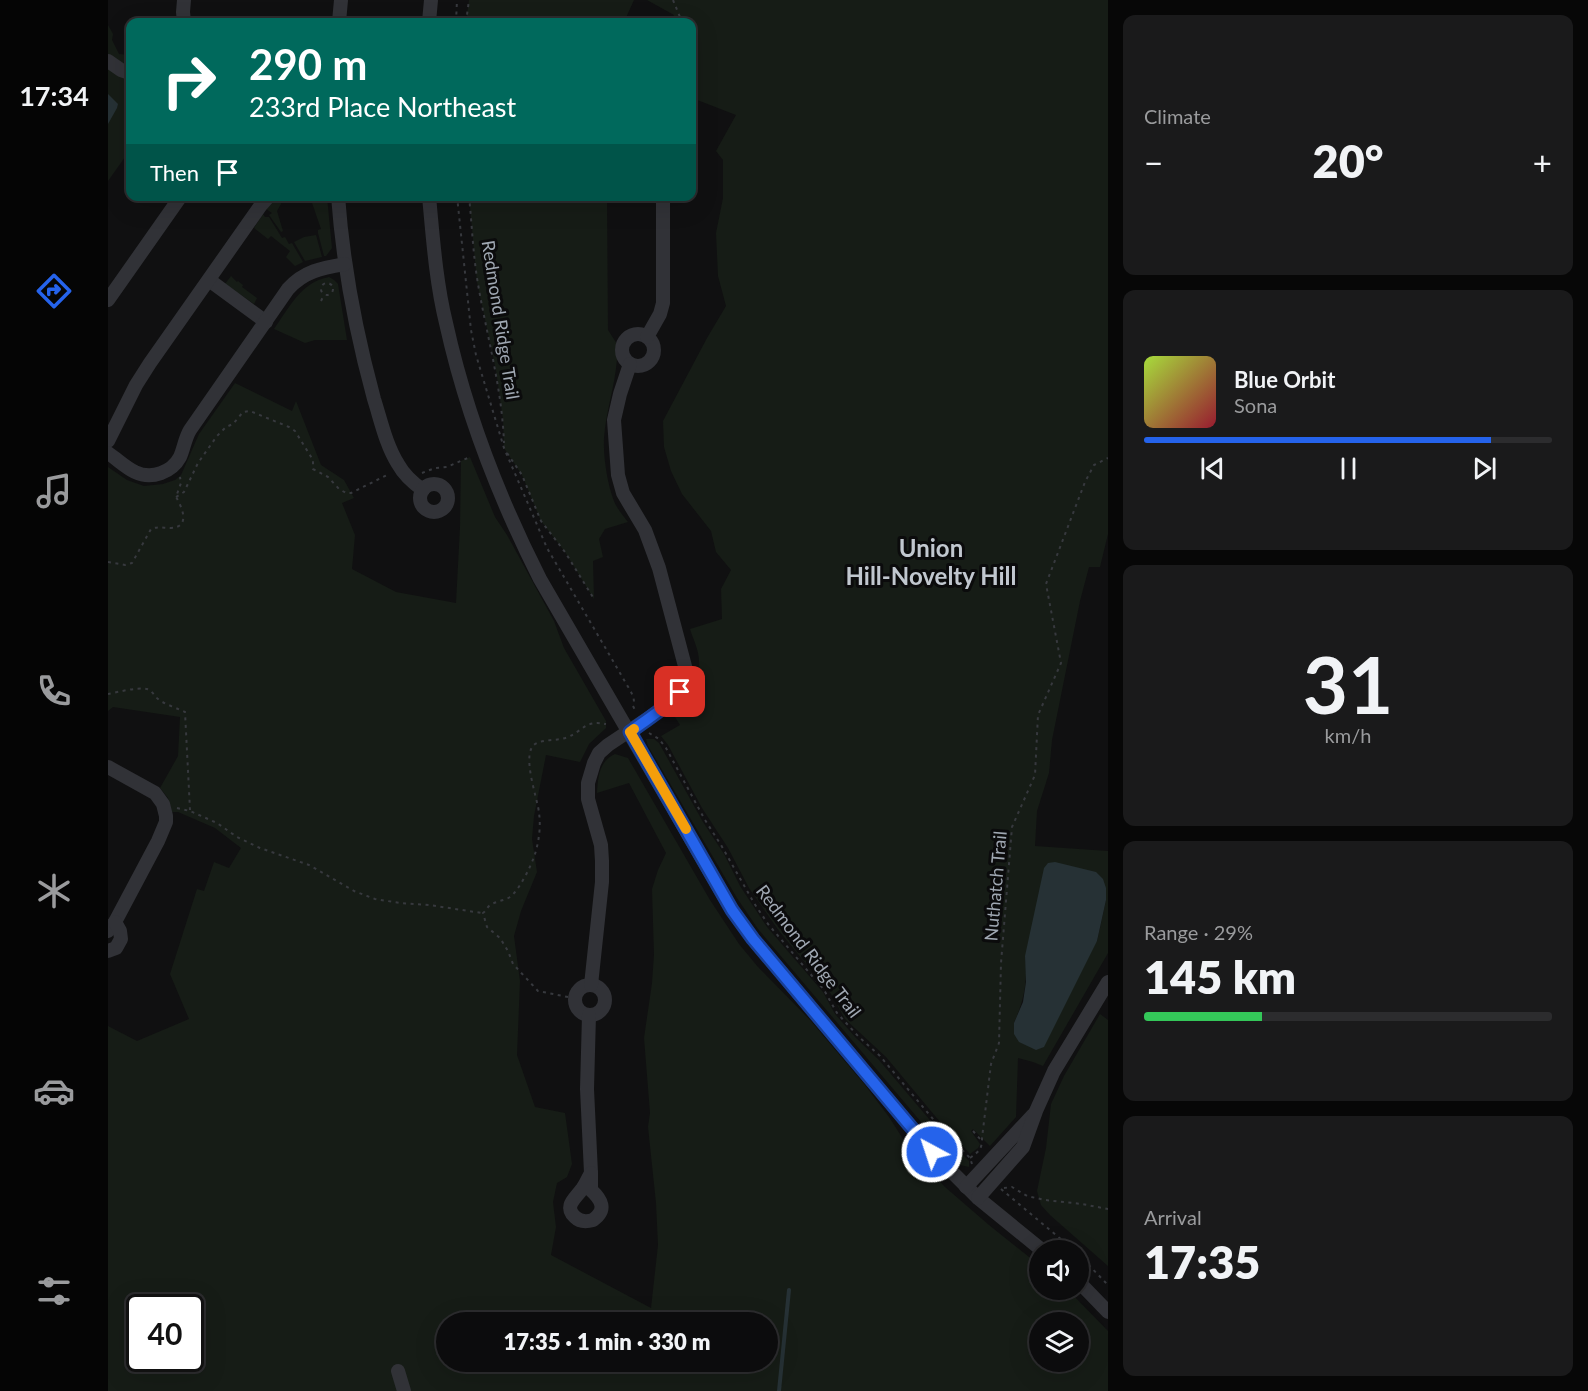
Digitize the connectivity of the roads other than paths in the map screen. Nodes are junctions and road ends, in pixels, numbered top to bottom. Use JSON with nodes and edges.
{"nodes":[{"id":1,"x":184,"y":0,"type":"edge"},
{"id":2,"x":341,"y":0,"type":"edge"},
{"id":3,"x":431,"y":0,"type":"edge"},
{"id":4,"x":184,"y":18,"type":"edge"},
{"id":5,"x":339,"y":18,"type":"edge"},
{"id":6,"x":429,"y":18,"type":"edge"},
{"id":7,"x":108,"y":61,"type":"edge"},
{"id":8,"x":126,"y":72,"type":"edge"},
{"id":9,"x":177,"y":201,"type":"edge"},
{"id":10,"x":265,"y":201,"type":"edge"},
{"id":11,"x":339,"y":201,"type":"edge"},
{"id":12,"x":430,"y":201,"type":"edge"},
{"id":13,"x":663,"y":201,"type":"edge"},
{"id":14,"x":345,"y":264,"type":"junction"},
{"id":15,"x":209,"y":280,"type":"junction"},
{"id":16,"x":108,"y":300,"type":"edge"},
{"id":17,"x":266,"y":322,"type":"junction"},
{"id":18,"x":647,"y":337,"type":"junction"},
{"id":19,"x":630,"y":364,"type":"junction"},
{"id":20,"x":108,"y":441,"type":"edge"},
{"id":21,"x":108,"y":453,"type":"edge"},
{"id":22,"x":423,"y":490,"type":"dead end"},
{"id":23,"x":630,"y":732,"type":"junction"},
{"id":24,"x":108,"y":767,"type":"edge"},
{"id":25,"x":111,"y":926,"type":"edge"},
{"id":26,"x":108,"y":951,"type":"edge"},
{"id":27,"x":1108,"y":982,"type":"edge"},
{"id":28,"x":591,"y":985,"type":"junction"},
{"id":29,"x":589,"y":1015,"type":"junction"},
{"id":30,"x":1036,"y":1111,"type":"junction"},
{"id":31,"x":591,"y":1173,"type":"dead end"},
{"id":32,"x":966,"y":1187,"type":"junction"},
{"id":33,"x":978,"y":1198,"type":"junction"},
{"id":34,"x":1030,"y":1240,"type":"edge"},
{"id":35,"x":1089,"y":1292,"type":"edge"},
{"id":36,"x":1108,"y":1312,"type":"edge"},
{"id":37,"x":398,"y":1371,"type":"dead end"},
{"id":38,"x":404,"y":1391,"type":"edge"}],
"edges":[{"from":1,"to":4,"type":"street"},
{"from":2,"to":5,"type":"street"},
{"from":3,"to":6,"type":"street"},
{"from":7,"to":8,"type":"street"},
{"from":9,"to":16,"type":"street"},
{"from":10,"to":15,"type":"street"},
{"from":11,"to":14,"type":"street"},
{"from":12,"to":23,"type":"street"},
{"from":13,"to":18,"type":"street"},
{"from":14,"to":17,"type":"street"},
{"from":14,"to":22,"type":"street"},
{"from":15,"to":17,"type":"street"},
{"from":15,"to":20,"type":"street"},
{"from":17,"to":21,"type":"street"},
{"from":18,"to":19,"type":"street"},
{"from":18,"to":19,"type":"street"},
{"from":19,"to":23,"type":"street"},
{"from":23,"to":28,"type":"street"},
{"from":23,"to":32,"type":"street"},
{"from":24,"to":25,"type":"street"},
{"from":25,"to":26,"type":"street"},
{"from":27,"to":30,"type":"street"},
{"from":28,"to":29,"type":"street"},
{"from":28,"to":29,"type":"street"},
{"from":29,"to":31,"type":"street"},
{"from":30,"to":32,"type":"street"},
{"from":30,"to":33,"type":"street"},
{"from":32,"to":33,"type":"street"},
{"from":33,"to":34,"type":"street"},
{"from":35,"to":36,"type":"street"},
{"from":37,"to":38,"type":"street"}]}
